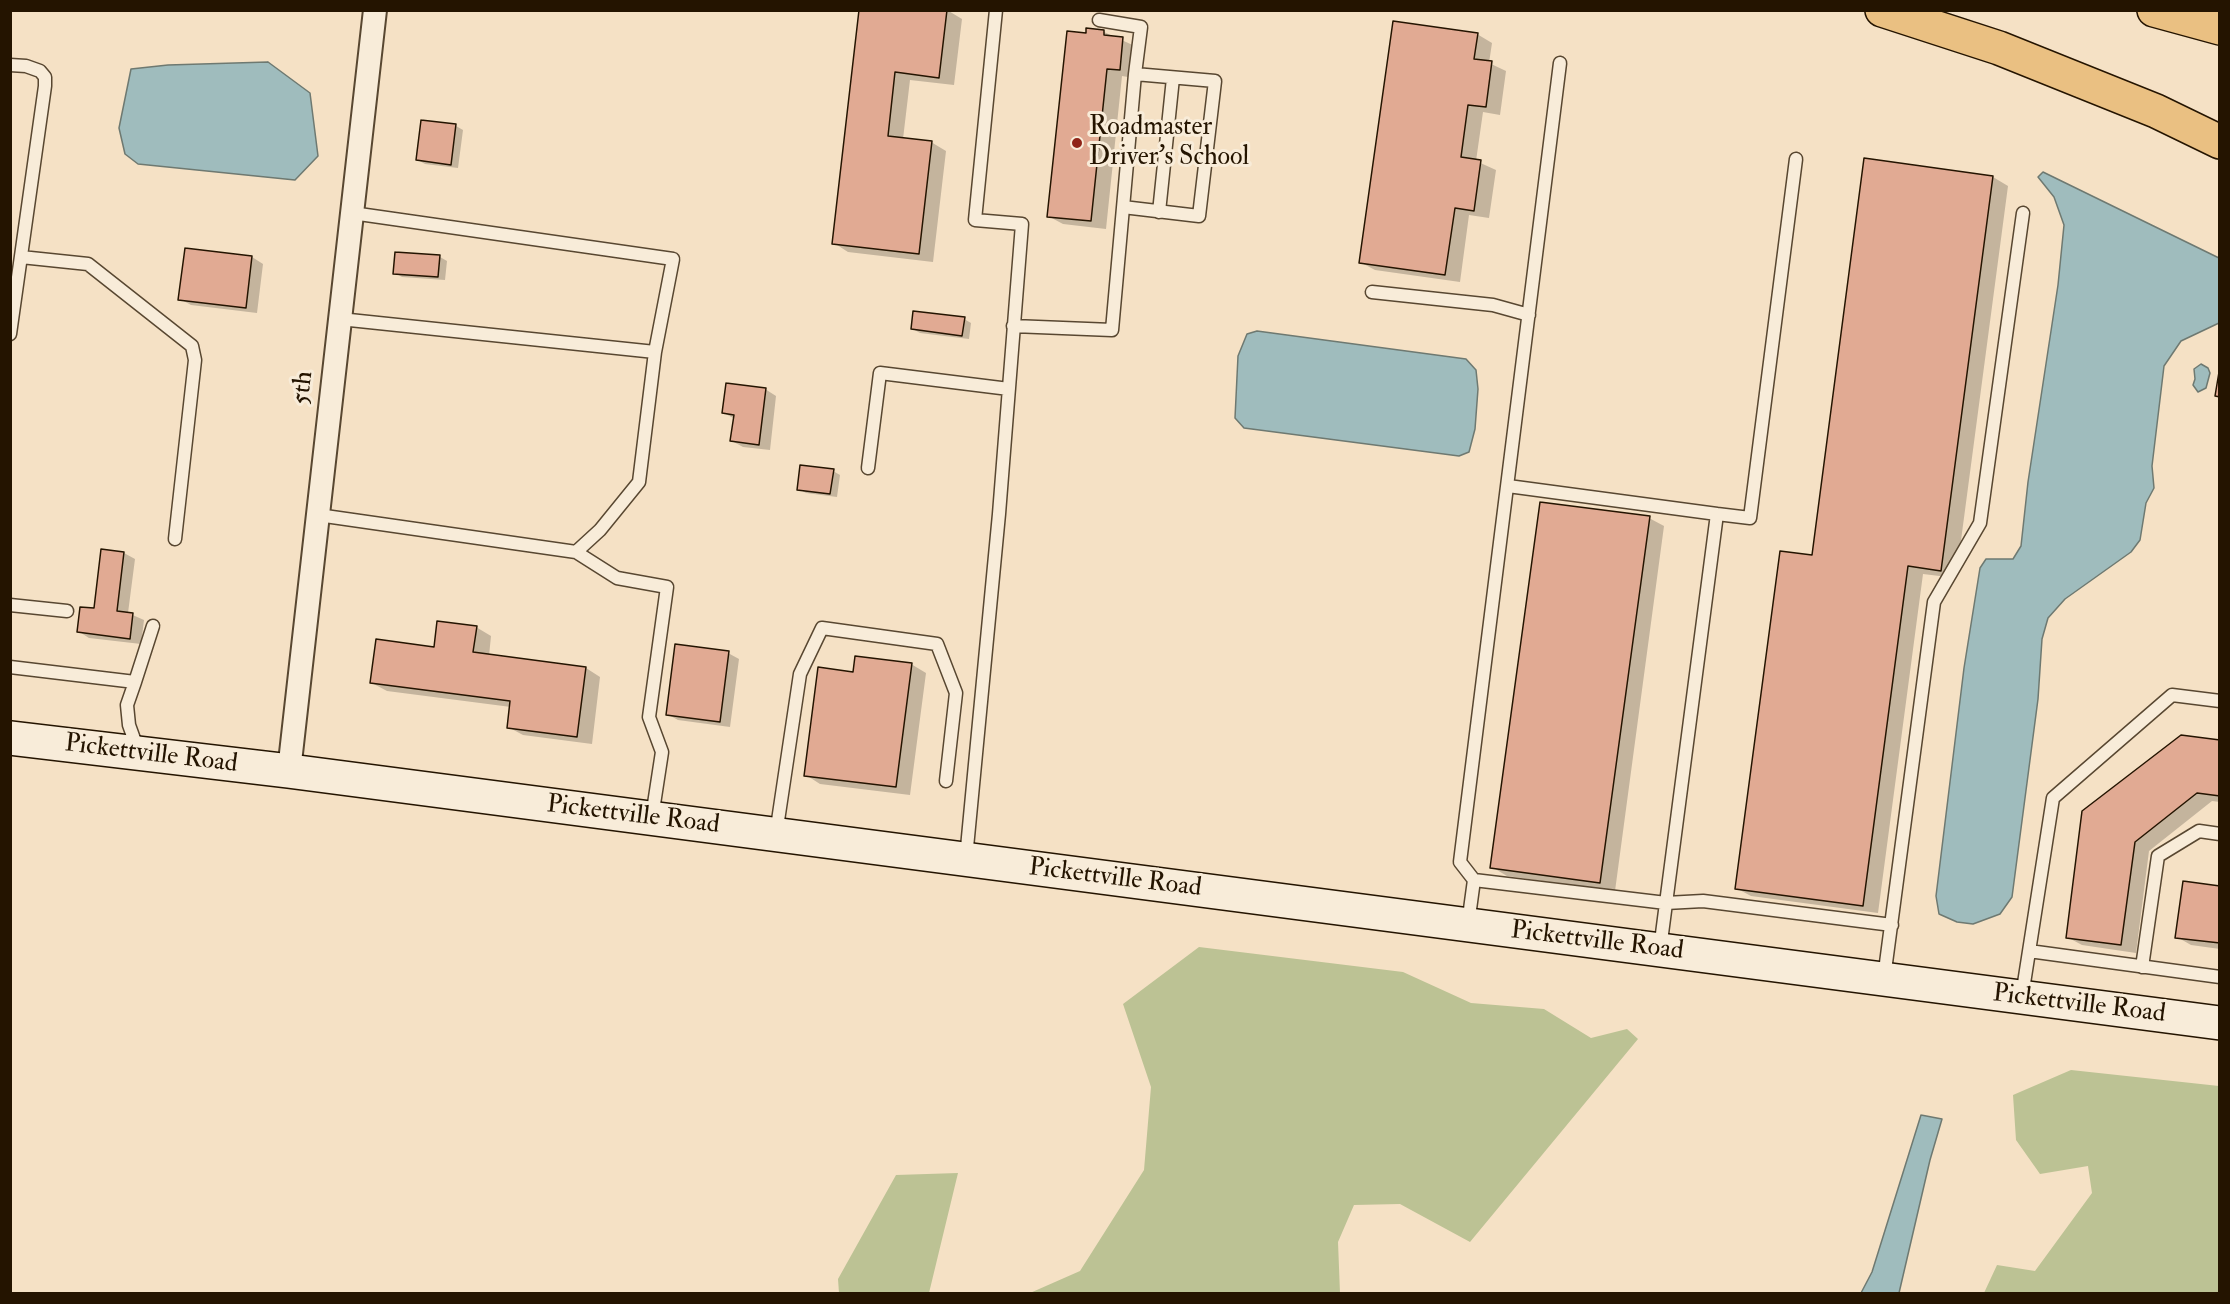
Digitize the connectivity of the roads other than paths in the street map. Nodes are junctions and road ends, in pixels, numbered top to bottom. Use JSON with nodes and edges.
{"nodes":[{"id":1,"x":375,"y":10,"type":"edge"},
{"id":2,"x":996,"y":10,"type":"edge"},
{"id":3,"x":1882,"y":10,"type":"edge"},
{"id":4,"x":2154,"y":10,"type":"edge"},
{"id":5,"x":1100,"y":20,"type":"dead end"},
{"id":6,"x":2220,"y":28,"type":"edge"},
{"id":7,"x":1560,"y":63,"type":"dead end"},
{"id":8,"x":10,"y":65,"type":"edge"},
{"id":9,"x":1135,"y":74,"type":"junction"},
{"id":10,"x":1173,"y":78,"type":"junction"},
{"id":11,"x":2220,"y":142,"type":"edge"},
{"id":12,"x":1796,"y":159,"type":"dead end"},
{"id":13,"x":1123,"y":207,"type":"junction"},
{"id":14,"x":1159,"y":212,"type":"junction"},
{"id":15,"x":352,"y":213,"type":"junction"},
{"id":16,"x":2023,"y":213,"type":"dead end"},
{"id":17,"x":21,"y":257,"type":"junction"},
{"id":18,"x":1372,"y":292,"type":"dead end"},
{"id":19,"x":1529,"y":315,"type":"junction"},
{"id":20,"x":340,"y":320,"type":"junction"},
{"id":21,"x":1013,"y":326,"type":"junction"},
{"id":22,"x":10,"y":334,"type":"edge"},
{"id":23,"x":655,"y":352,"type":"junction"},
{"id":24,"x":1009,"y":389,"type":"junction"},
{"id":25,"x":868,"y":468,"type":"dead end"},
{"id":26,"x":1508,"y":486,"type":"junction"},
{"id":27,"x":1717,"y":514,"type":"junction"},
{"id":28,"x":318,"y":516,"type":"junction"},
{"id":29,"x":175,"y":539,"type":"dead end"},
{"id":30,"x":576,"y":552,"type":"junction"},
{"id":31,"x":10,"y":605,"type":"edge"},
{"id":32,"x":67,"y":611,"type":"dead end"},
{"id":33,"x":153,"y":626,"type":"dead end"},
{"id":34,"x":10,"y":667,"type":"edge"},
{"id":35,"x":135,"y":682,"type":"junction"},
{"id":36,"x":2220,"y":700,"type":"edge"},
{"id":37,"x":10,"y":738,"type":"edge"},
{"id":38,"x":140,"y":754,"type":"junction"},
{"id":39,"x":289,"y":771,"type":"junction"},
{"id":40,"x":946,"y":781,"type":"dead end"},
{"id":41,"x":652,"y":819,"type":"junction"},
{"id":42,"x":2220,"y":834,"type":"edge"},
{"id":43,"x":776,"y":835,"type":"junction"},
{"id":44,"x":966,"y":860,"type":"junction"},
{"id":45,"x":1474,"y":880,"type":"junction"},
{"id":46,"x":1666,"y":903,"type":"junction"},
{"id":47,"x":1468,"y":925,"type":"junction"},
{"id":48,"x":1892,"y":925,"type":"junction"},
{"id":49,"x":1659,"y":950,"type":"junction"},
{"id":50,"x":2029,"y":951,"type":"junction"},
{"id":51,"x":2142,"y":967,"type":"junction"},
{"id":52,"x":2220,"y":977,"type":"edge"},
{"id":53,"x":1884,"y":980,"type":"junction"},
{"id":54,"x":2022,"y":998,"type":"junction"},
{"id":55,"x":2220,"y":1023,"type":"edge"}],
"edges":[{"from":1,"to":15,"type":"street","name":"5th"},
{"from":2,"to":21,"type":"lane"},
{"from":3,"to":11,"type":"highway"},
{"from":4,"to":6,"type":"highway"},
{"from":5,"to":9,"type":"lane"},
{"from":7,"to":19,"type":"lane"},
{"from":8,"to":17,"type":"lane"},
{"from":9,"to":10,"type":"lane"},
{"from":9,"to":13,"type":"lane"},
{"from":10,"to":14,"type":"lane"},
{"from":10,"to":14,"type":"lane"},
{"from":12,"to":27,"type":"lane"},
{"from":13,"to":14,"type":"lane"},
{"from":13,"to":21,"type":"lane"},
{"from":15,"to":20,"type":"street","name":"5th"},
{"from":15,"to":23,"type":"lane"},
{"from":16,"to":48,"type":"lane"},
{"from":17,"to":22,"type":"lane"},
{"from":17,"to":29,"type":"lane"},
{"from":18,"to":19,"type":"lane"},
{"from":19,"to":26,"type":"lane"},
{"from":20,"to":23,"type":"lane"},
{"from":20,"to":28,"type":"street","name":"5th"},
{"from":21,"to":24,"type":"lane"},
{"from":23,"to":30,"type":"lane"},
{"from":24,"to":25,"type":"lane"},
{"from":24,"to":44,"type":"lane"},
{"from":26,"to":27,"type":"lane"},
{"from":26,"to":45,"type":"lane"},
{"from":27,"to":46,"type":"lane"},
{"from":28,"to":30,"type":"lane"},
{"from":28,"to":39,"type":"street","name":"5th"},
{"from":30,"to":41,"type":"lane"},
{"from":31,"to":32,"type":"lane"},
{"from":33,"to":35,"type":"lane"},
{"from":34,"to":35,"type":"lane"},
{"from":35,"to":38,"type":"lane"},
{"from":36,"to":50,"type":"lane"},
{"from":37,"to":38,"type":"street","name":"Pickettville Road"},
{"from":38,"to":39,"type":"street","name":"Pickettville Road"},
{"from":39,"to":41,"type":"street","name":"Pickettville Road"},
{"from":40,"to":43,"type":"lane"},
{"from":41,"to":43,"type":"street","name":"Pickettville Road"},
{"from":42,"to":51,"type":"lane"},
{"from":43,"to":44,"type":"street","name":"Pickettville Road"},
{"from":44,"to":47,"type":"street","name":"Pickettville Road"},
{"from":45,"to":46,"type":"lane"},
{"from":45,"to":47,"type":"lane"},
{"from":46,"to":48,"type":"lane"},
{"from":46,"to":49,"type":"lane"},
{"from":47,"to":49,"type":"street","name":"Pickettville Road"},
{"from":48,"to":53,"type":"lane"},
{"from":49,"to":53,"type":"street","name":"Pickettville Road"},
{"from":50,"to":51,"type":"lane"},
{"from":50,"to":54,"type":"lane"},
{"from":51,"to":52,"type":"lane"},
{"from":53,"to":54,"type":"street","name":"Pickettville Road"},
{"from":54,"to":55,"type":"street","name":"Pickettville Road"}]}
